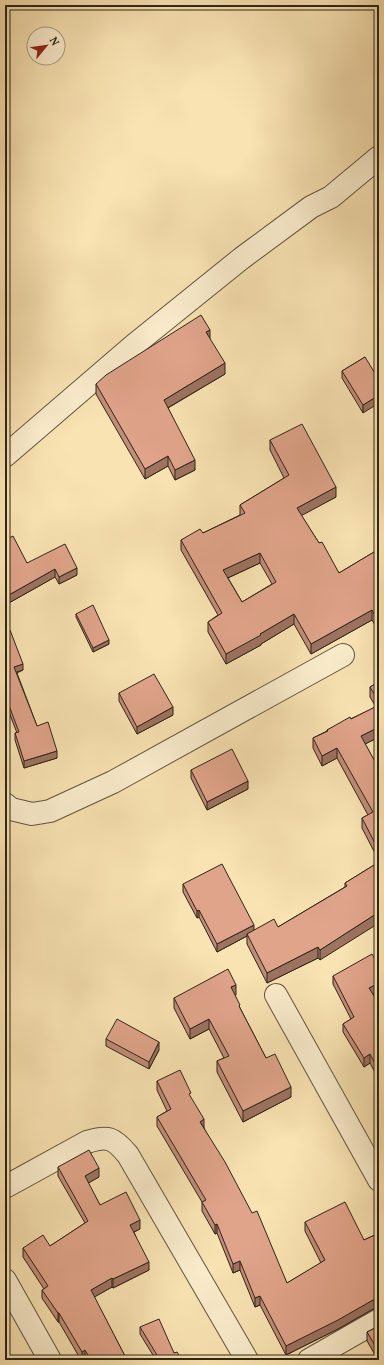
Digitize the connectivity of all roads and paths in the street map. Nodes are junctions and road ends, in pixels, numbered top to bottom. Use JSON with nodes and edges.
{"nodes":[{"id":1,"x":379,"y":157,"type":"edge"},
{"id":2,"x":5,"y":456,"type":"edge"},
{"id":3,"x":343,"y":655,"type":"dead end"},
{"id":4,"x":5,"y":804,"type":"edge"},
{"id":5,"x":276,"y":995,"type":"dead end"},
{"id":6,"x":379,"y":1180,"type":"edge"},
{"id":7,"x":5,"y":1187,"type":"edge"},
{"id":8,"x":5,"y":1280,"type":"edge"},
{"id":9,"x":379,"y":1320,"type":"edge"},
{"id":10,"x":50,"y":1360,"type":"edge"},
{"id":11,"x":247,"y":1360,"type":"edge"},
{"id":12,"x":309,"y":1360,"type":"edge"}],
"edges":[{"from":1,"to":2,"type":"street"},
{"from":3,"to":4,"type":"street"},
{"from":5,"to":6,"type":"street"},
{"from":7,"to":11,"type":"street"},
{"from":8,"to":10,"type":"street"},
{"from":9,"to":12,"type":"street"}]}
